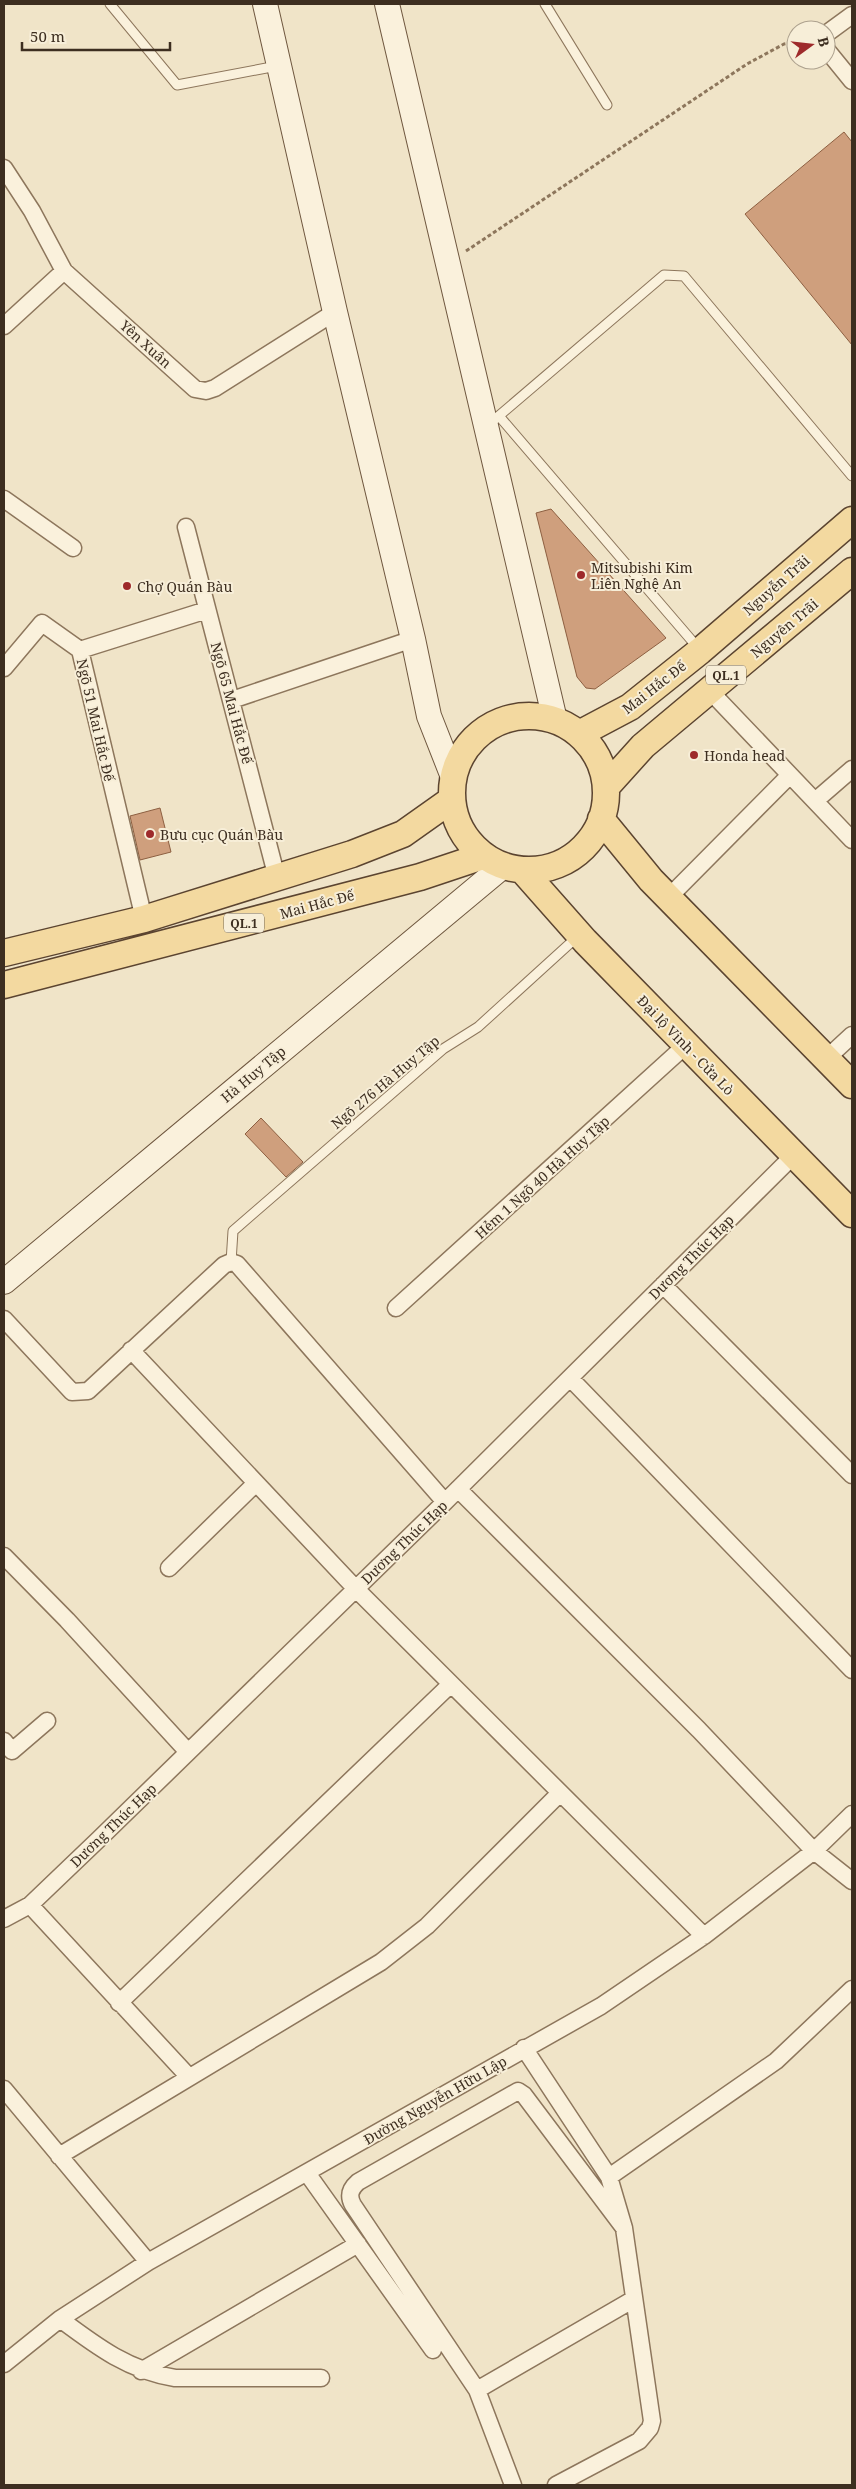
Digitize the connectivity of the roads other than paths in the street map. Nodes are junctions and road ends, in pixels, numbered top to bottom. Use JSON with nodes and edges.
{"nodes":[{"id":1,"x":110,"y":4,"type":"edge"},
{"id":2,"x":265,"y":4,"type":"edge"},
{"id":3,"x":387,"y":4,"type":"edge"},
{"id":4,"x":545,"y":4,"type":"edge"},
{"id":5,"x":852,"y":15,"type":"edge"},
{"id":6,"x":836,"y":27,"type":"edge"},
{"id":7,"x":836,"y":61,"type":"edge"},
{"id":8,"x":279,"y":65,"type":"junction"},
{"id":9,"x":852,"y":81,"type":"edge"},
{"id":10,"x":607,"y":104,"type":"dead end"},
{"id":11,"x":4,"y":168,"type":"edge"},
{"id":12,"x":64,"y":271,"type":"junction"},
{"id":13,"x":335,"y":312,"type":"junction"},
{"id":14,"x":4,"y":326,"type":"edge"},
{"id":15,"x":492,"y":422,"type":"junction"},
{"id":16,"x":852,"y":476,"type":"edge"},
{"id":17,"x":4,"y":499,"type":"edge"},
{"id":18,"x":852,"y":520,"type":"edge"},
{"id":19,"x":186,"y":527,"type":"dead end"},
{"id":20,"x":73,"y":548,"type":"dead end"},
{"id":21,"x":852,"y":571,"type":"edge"},
{"id":22,"x":207,"y":610,"type":"junction"},
{"id":23,"x":413,"y":639,"type":"junction"},
{"id":24,"x":80,"y":650,"type":"junction"},
{"id":25,"x":700,"y":651,"type":"junction"},
{"id":26,"x":4,"y":668,"type":"edge"},
{"id":27,"x":709,"y":690,"type":"junction"},
{"id":28,"x":232,"y":700,"type":"junction"},
{"id":29,"x":555,"y":720,"type":"junction"},
{"id":30,"x":579,"y":734,"type":"junction"},
{"id":31,"x":852,"y":769,"type":"edge"},
{"id":32,"x":790,"y":775,"type":"junction"},
{"id":33,"x":606,"y":787,"type":"junction"},
{"id":34,"x":452,"y":789,"type":"junction"},
{"id":35,"x":815,"y":801,"type":"junction"},
{"id":36,"x":601,"y":820,"type":"junction"},
{"id":37,"x":852,"y":840,"type":"edge"},
{"id":38,"x":503,"y":865,"type":"junction"},
{"id":39,"x":277,"y":878,"type":"junction"},
{"id":40,"x":668,"y":898,"type":"junction"},
{"id":41,"x":144,"y":919,"type":"junction"},
{"id":42,"x":579,"y":935,"type":"junction"},
{"id":43,"x":4,"y":953,"type":"edge"},
{"id":44,"x":4,"y":985,"type":"edge"},
{"id":45,"x":852,"y":1036,"type":"edge"},
{"id":46,"x":686,"y":1045,"type":"junction"},
{"id":47,"x":826,"y":1059,"type":"junction"},
{"id":48,"x":852,"y":1085,"type":"edge"},
{"id":49,"x":794,"y":1155,"type":"junction"},
{"id":50,"x":852,"y":1214,"type":"edge"},
{"id":51,"x":231,"y":1262,"type":"junction"},
{"id":52,"x":4,"y":1282,"type":"edge"},
{"id":53,"x":663,"y":1285,"type":"junction"},
{"id":54,"x":396,"y":1308,"type":"dead end"},
{"id":55,"x":4,"y":1319,"type":"edge"},
{"id":56,"x":131,"y":1350,"type":"junction"},
{"id":57,"x":570,"y":1378,"type":"junction"},
{"id":58,"x":852,"y":1475,"type":"edge"},
{"id":59,"x":255,"y":1484,"type":"junction"},
{"id":60,"x":458,"y":1489,"type":"junction"},
{"id":61,"x":445,"y":1502,"type":"junction"},
{"id":62,"x":4,"y":1556,"type":"edge"},
{"id":63,"x":169,"y":1568,"type":"dead end"},
{"id":64,"x":356,"y":1589,"type":"junction"},
{"id":65,"x":852,"y":1670,"type":"edge"},
{"id":66,"x":451,"y":1684,"type":"junction"},
{"id":67,"x":47,"y":1721,"type":"dead end"},
{"id":68,"x":4,"y":1741,"type":"edge"},
{"id":69,"x":188,"y":1752,"type":"junction"},
{"id":70,"x":560,"y":1793,"type":"junction"},
{"id":71,"x":852,"y":1814,"type":"edge"},
{"id":72,"x":814,"y":1852,"type":"junction"},
{"id":73,"x":852,"y":1880,"type":"edge"},
{"id":74,"x":30,"y":1905,"type":"junction"},
{"id":75,"x":4,"y":1920,"type":"edge"},
{"id":76,"x":704,"y":1936,"type":"junction"},
{"id":77,"x":852,"y":1989,"type":"edge"},
{"id":78,"x":119,"y":2002,"type":"junction"},
{"id":79,"x":524,"y":2048,"type":"junction"},
{"id":80,"x":189,"y":2077,"type":"junction"},
{"id":81,"x":4,"y":2089,"type":"edge"},
{"id":82,"x":59,"y":2156,"type":"junction"},
{"id":83,"x":308,"y":2173,"type":"junction"},
{"id":84,"x":609,"y":2177,"type":"junction"},
{"id":85,"x":624,"y":2228,"type":"junction"},
{"id":86,"x":358,"y":2244,"type":"junction"},
{"id":87,"x":148,"y":2262,"type":"junction"},
{"id":88,"x":634,"y":2299,"type":"junction"},
{"id":89,"x":60,"y":2319,"type":"junction"},
{"id":90,"x":434,"y":2350,"type":"dead end"},
{"id":91,"x":4,"y":2364,"type":"edge"},
{"id":92,"x":141,"y":2371,"type":"junction"},
{"id":93,"x":321,"y":2378,"type":"dead end"},
{"id":94,"x":477,"y":2390,"type":"junction"},
{"id":95,"x":513,"y":2485,"type":"edge"},
{"id":96,"x":556,"y":2485,"type":"edge"}],
"edges":[{"from":1,"to":8,"type":"lane"},
{"from":2,"to":8,"type":"street"},
{"from":3,"to":15,"type":"street"},
{"from":4,"to":10,"type":"lane"},
{"from":5,"to":6,"type":"street"},
{"from":7,"to":9,"type":"street"},
{"from":8,"to":13,"type":"street"},
{"from":11,"to":12,"type":"street","name":"Yên Xuân"},
{"from":12,"to":13,"type":"street","name":"Yên Xuân"},
{"from":12,"to":14,"type":"street"},
{"from":13,"to":23,"type":"street"},
{"from":15,"to":16,"type":"lane"},
{"from":15,"to":25,"type":"lane"},
{"from":15,"to":29,"type":"street"},
{"from":17,"to":20,"type":"street"},
{"from":18,"to":25,"type":"main road","name":"Nguyễn Trãi","number":"QL.1"},
{"from":19,"to":22,"type":"street","name":"Ngõ 65 Mai Hắc Đế"},
{"from":21,"to":27,"type":"main road","name":"Nguyên Trãi","number":"QL.1"},
{"from":22,"to":24,"type":"street","name":"Ngõ 51 Mai Hắc Đế"},
{"from":22,"to":28,"type":"street","name":"Ngõ 65 Mai Hắc Đế"},
{"from":23,"to":28,"type":"street"},
{"from":23,"to":34,"type":"street"},
{"from":24,"to":26,"type":"street"},
{"from":24,"to":41,"type":"street","name":"Ngõ 51 Mai Hắc Đế"},
{"from":25,"to":30,"type":"main road","name":"Mai Hắc Đế","number":"QL.1"},
{"from":27,"to":32,"type":"street"},
{"from":27,"to":33,"type":"main road","name":"Nguyên Trãi","number":"QL.1"},
{"from":28,"to":39,"type":"street","name":"Ngõ 65 Mai Hắc Đế"},
{"from":29,"to":30,"type":"main road","number":"QL.1"},
{"from":29,"to":34,"type":"main road","number":"QL.1"},
{"from":30,"to":33,"type":"main road","number":"QL.1"},
{"from":31,"to":35,"type":"street"},
{"from":32,"to":35,"type":"street"},
{"from":32,"to":40,"type":"street"},
{"from":33,"to":36,"type":"main road","number":"QL.1"},
{"from":34,"to":38,"type":"main road"},
{"from":34,"to":39,"type":"main road","number":"QL.1"},
{"from":35,"to":37,"type":"street"},
{"from":36,"to":38,"type":"main road","number":"QL.1"},
{"from":36,"to":40,"type":"main road"},
{"from":38,"to":42,"type":"main road","name":"Đại lộ Vinh - Cửa Lò"},
{"from":38,"to":44,"type":"main road","name":"Mai Hắc Đế","number":"QL.1"},
{"from":38,"to":52,"type":"street","name":"Hà Huy Tập"},
{"from":39,"to":41,"type":"main road","number":"QL.1"},
{"from":40,"to":47,"type":"main road"},
{"from":41,"to":43,"type":"main road","number":"QL.1"},
{"from":42,"to":46,"type":"main road","name":"Đại lộ Vinh - Cửa Lò"},
{"from":42,"to":51,"type":"lane","name":"Ngõ 276 Hà Huy Tập"},
{"from":45,"to":47,"type":"street"},
{"from":46,"to":49,"type":"main road","name":"Đại lộ Vinh - Cửa Lò"},
{"from":46,"to":54,"type":"street","name":"Hẻm 1 Ngõ 40 Hà Huy Tập"},
{"from":47,"to":48,"type":"main road"},
{"from":49,"to":50,"type":"main road","name":"Đại lộ Vinh - Cửa Lò"},
{"from":49,"to":53,"type":"street","name":"Dương Thúc Hạp"},
{"from":51,"to":56,"type":"street"},
{"from":51,"to":61,"type":"street"},
{"from":53,"to":57,"type":"street","name":"Dương Thúc Hạp"},
{"from":53,"to":58,"type":"street"},
{"from":55,"to":56,"type":"street"},
{"from":56,"to":59,"type":"street"},
{"from":57,"to":60,"type":"street","name":"Dương Thúc Hạp"},
{"from":57,"to":65,"type":"street"},
{"from":59,"to":63,"type":"street"},
{"from":59,"to":64,"type":"street"},
{"from":60,"to":61,"type":"street","name":"Dương Thúc Hạp"},
{"from":60,"to":72,"type":"street"},
{"from":61,"to":64,"type":"street","name":"Dương Thúc Hạp"},
{"from":62,"to":69,"type":"street"},
{"from":64,"to":66,"type":"street"},
{"from":64,"to":69,"type":"street","name":"Dương Thúc Hạp"},
{"from":66,"to":70,"type":"street"},
{"from":66,"to":78,"type":"street"},
{"from":67,"to":68,"type":"street"},
{"from":69,"to":74,"type":"street","name":"Dương Thúc Hạp"},
{"from":70,"to":76,"type":"street"},
{"from":70,"to":80,"type":"street"},
{"from":71,"to":72,"type":"street","name":"Đường Nguyễn Hữu Lập"},
{"from":72,"to":73,"type":"street"},
{"from":72,"to":76,"type":"street","name":"Đường Nguyễn Hữu Lập"},
{"from":74,"to":75,"type":"street","name":"Dương Thúc Hạp"},
{"from":74,"to":78,"type":"street"},
{"from":76,"to":79,"type":"street","name":"Đường Nguyễn Hữu Lập"},
{"from":77,"to":84,"type":"street"},
{"from":78,"to":80,"type":"street"},
{"from":79,"to":83,"type":"street","name":"Đường Nguyễn Hữu Lập"},
{"from":79,"to":84,"type":"street"},
{"from":80,"to":82,"type":"street"},
{"from":81,"to":82,"type":"street"},
{"from":82,"to":87,"type":"street"},
{"from":83,"to":86,"type":"street"},
{"from":83,"to":87,"type":"street","name":"Đường Nguyễn Hữu Lập"},
{"from":84,"to":85,"type":"street"},
{"from":85,"to":88,"type":"street"},
{"from":85,"to":94,"type":"street"},
{"from":86,"to":90,"type":"street"},
{"from":86,"to":92,"type":"street"},
{"from":87,"to":89,"type":"street","name":"Đường Nguyễn Hữu Lập"},
{"from":88,"to":94,"type":"street"},
{"from":88,"to":96,"type":"street"},
{"from":89,"to":91,"type":"street","name":"Đường Nguyễn Hữu Lập"},
{"from":89,"to":92,"type":"street"},
{"from":92,"to":93,"type":"street"},
{"from":94,"to":95,"type":"street"}]}
